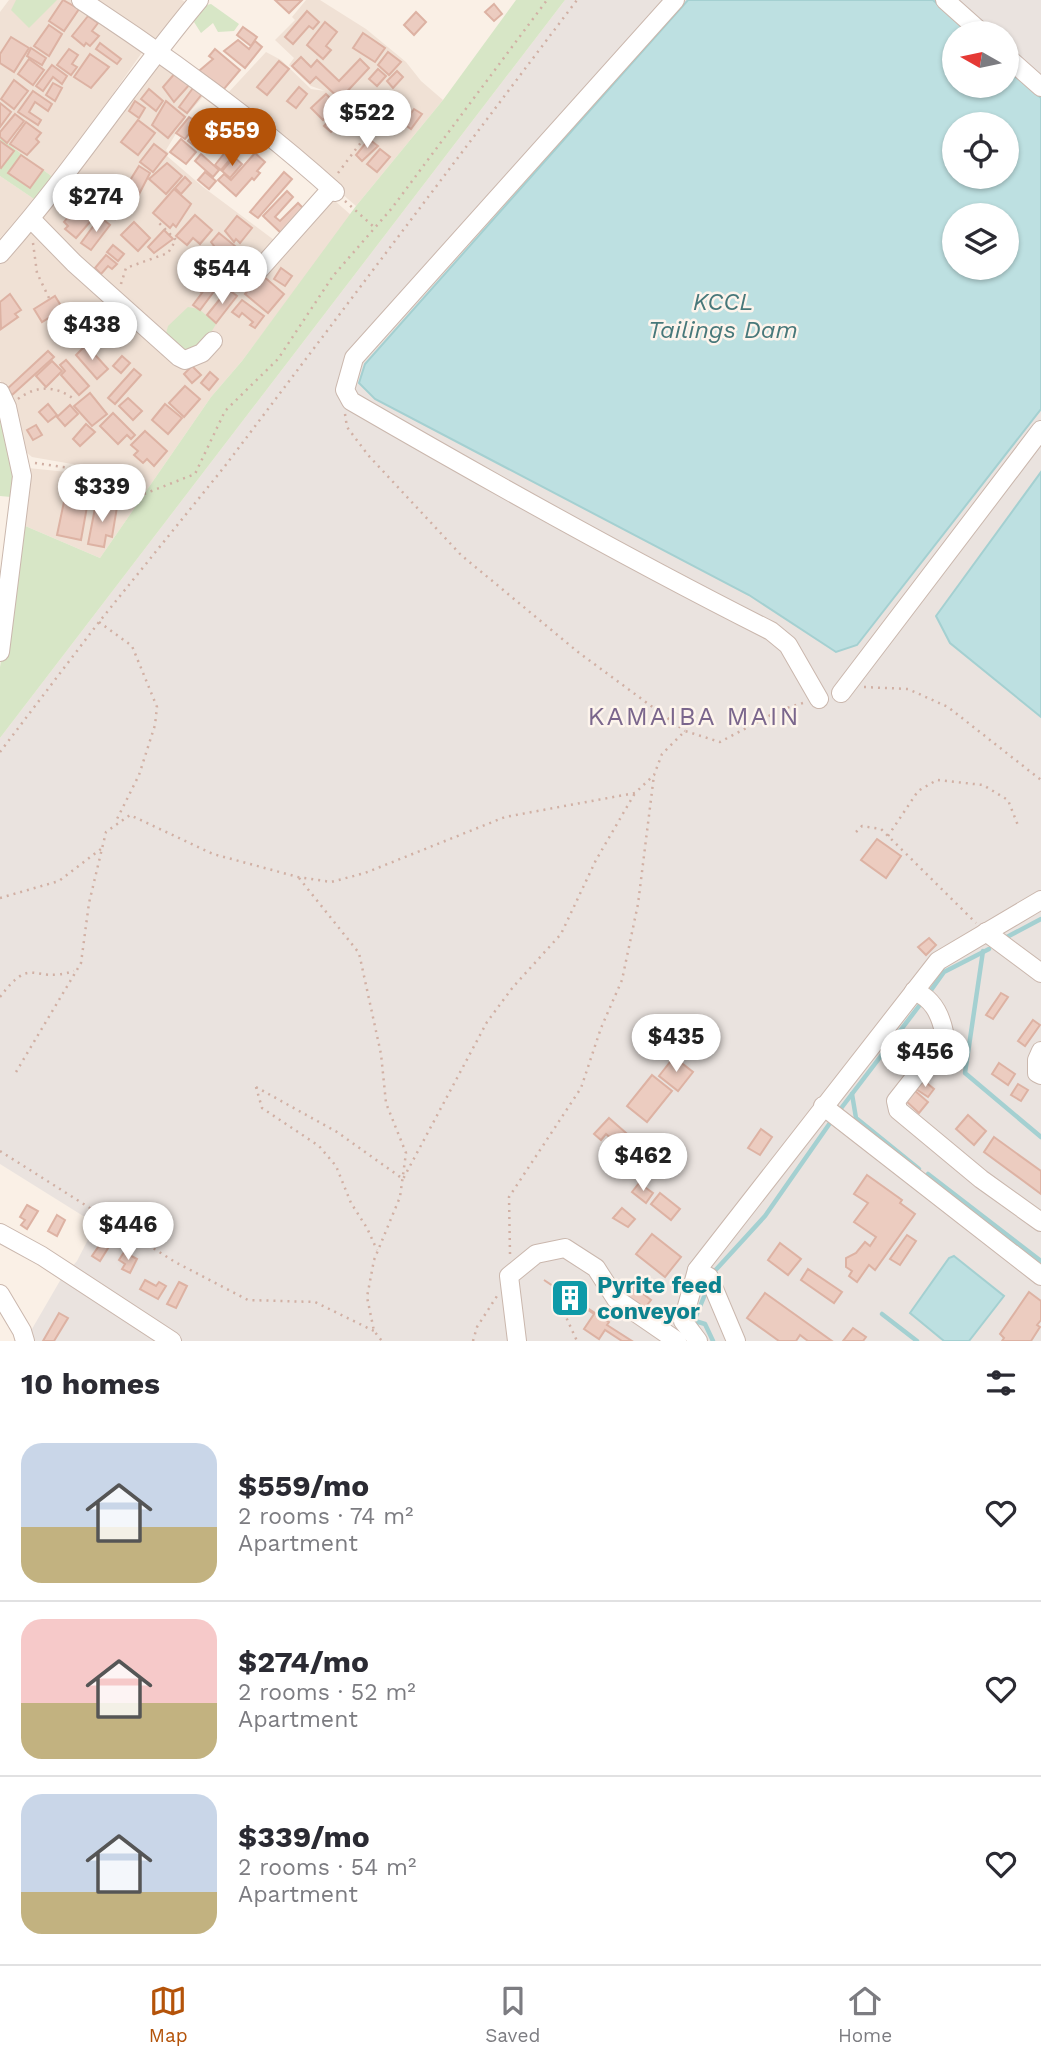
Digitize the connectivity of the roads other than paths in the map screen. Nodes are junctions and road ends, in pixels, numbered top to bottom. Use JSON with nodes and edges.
{"nodes":[{"id":1,"x":81,"y":0,"type":"edge"},
{"id":2,"x":200,"y":0,"type":"edge"},
{"id":3,"x":675,"y":0,"type":"edge"},
{"id":4,"x":945,"y":0,"type":"edge"},
{"id":5,"x":969,"y":21,"type":"edge"},
{"id":6,"x":157,"y":50,"type":"junction"},
{"id":7,"x":1019,"y":68,"type":"edge"},
{"id":8,"x":1041,"y":88,"type":"edge"},
{"id":9,"x":31,"y":219,"type":"junction"},
{"id":10,"x":0,"y":254,"type":"edge"},
{"id":11,"x":259,"y":270,"type":"dead end"},
{"id":12,"x":213,"y":341,"type":"dead end"},
{"id":13,"x":3,"y":400,"type":"edge"},
{"id":14,"x":1041,"y":430,"type":"edge"},
{"id":15,"x":0,"y":652,"type":"edge"},
{"id":16,"x":841,"y":693,"type":"road end"},
{"id":17,"x":819,"y":699,"type":"road end"},
{"id":18,"x":1041,"y":900,"type":"edge"},
{"id":19,"x":986,"y":932,"type":"junction"},
{"id":20,"x":1041,"y":973,"type":"edge"},
{"id":21,"x":914,"y":991,"type":"junction"},
{"id":22,"x":1041,"y":1051,"type":"edge"},
{"id":23,"x":1041,"y":1075,"type":"edge"},
{"id":24,"x":823,"y":1106,"type":"junction"},
{"id":25,"x":1041,"y":1222,"type":"edge"},
{"id":26,"x":0,"y":1233,"type":"edge"},
{"id":27,"x":697,"y":1270,"type":"junction"},
{"id":28,"x":1041,"y":1276,"type":"edge"},
{"id":29,"x":0,"y":1294,"type":"edge"},
{"id":30,"x":25,"y":1341,"type":"edge"},
{"id":31,"x":172,"y":1341,"type":"edge"},
{"id":32,"x":517,"y":1341,"type":"edge"},
{"id":33,"x":677,"y":1341,"type":"edge"},
{"id":34,"x":698,"y":1341,"type":"edge"},
{"id":35,"x":736,"y":1341,"type":"edge"}],
"edges":[{"from":1,"to":6,"type":"street"},
{"from":2,"to":6,"type":"street"},
{"from":3,"to":17,"type":"street"},
{"from":4,"to":5,"type":"street"},
{"from":6,"to":9,"type":"street"},
{"from":6,"to":11,"type":"street"},
{"from":7,"to":8,"type":"street"},
{"from":9,"to":10,"type":"street"},
{"from":9,"to":12,"type":"street"},
{"from":13,"to":15,"type":"street"},
{"from":14,"to":16,"type":"street"},
{"from":18,"to":19,"type":"street"},
{"from":19,"to":20,"type":"street"},
{"from":19,"to":21,"type":"street"},
{"from":21,"to":24,"type":"street"},
{"from":21,"to":25,"type":"street"},
{"from":22,"to":23,"type":"street"},
{"from":24,"to":27,"type":"street"},
{"from":24,"to":28,"type":"street"},
{"from":26,"to":31,"type":"street"},
{"from":27,"to":34,"type":"street"},
{"from":27,"to":35,"type":"street"},
{"from":29,"to":30,"type":"street"},
{"from":32,"to":33,"type":"street"}]}
